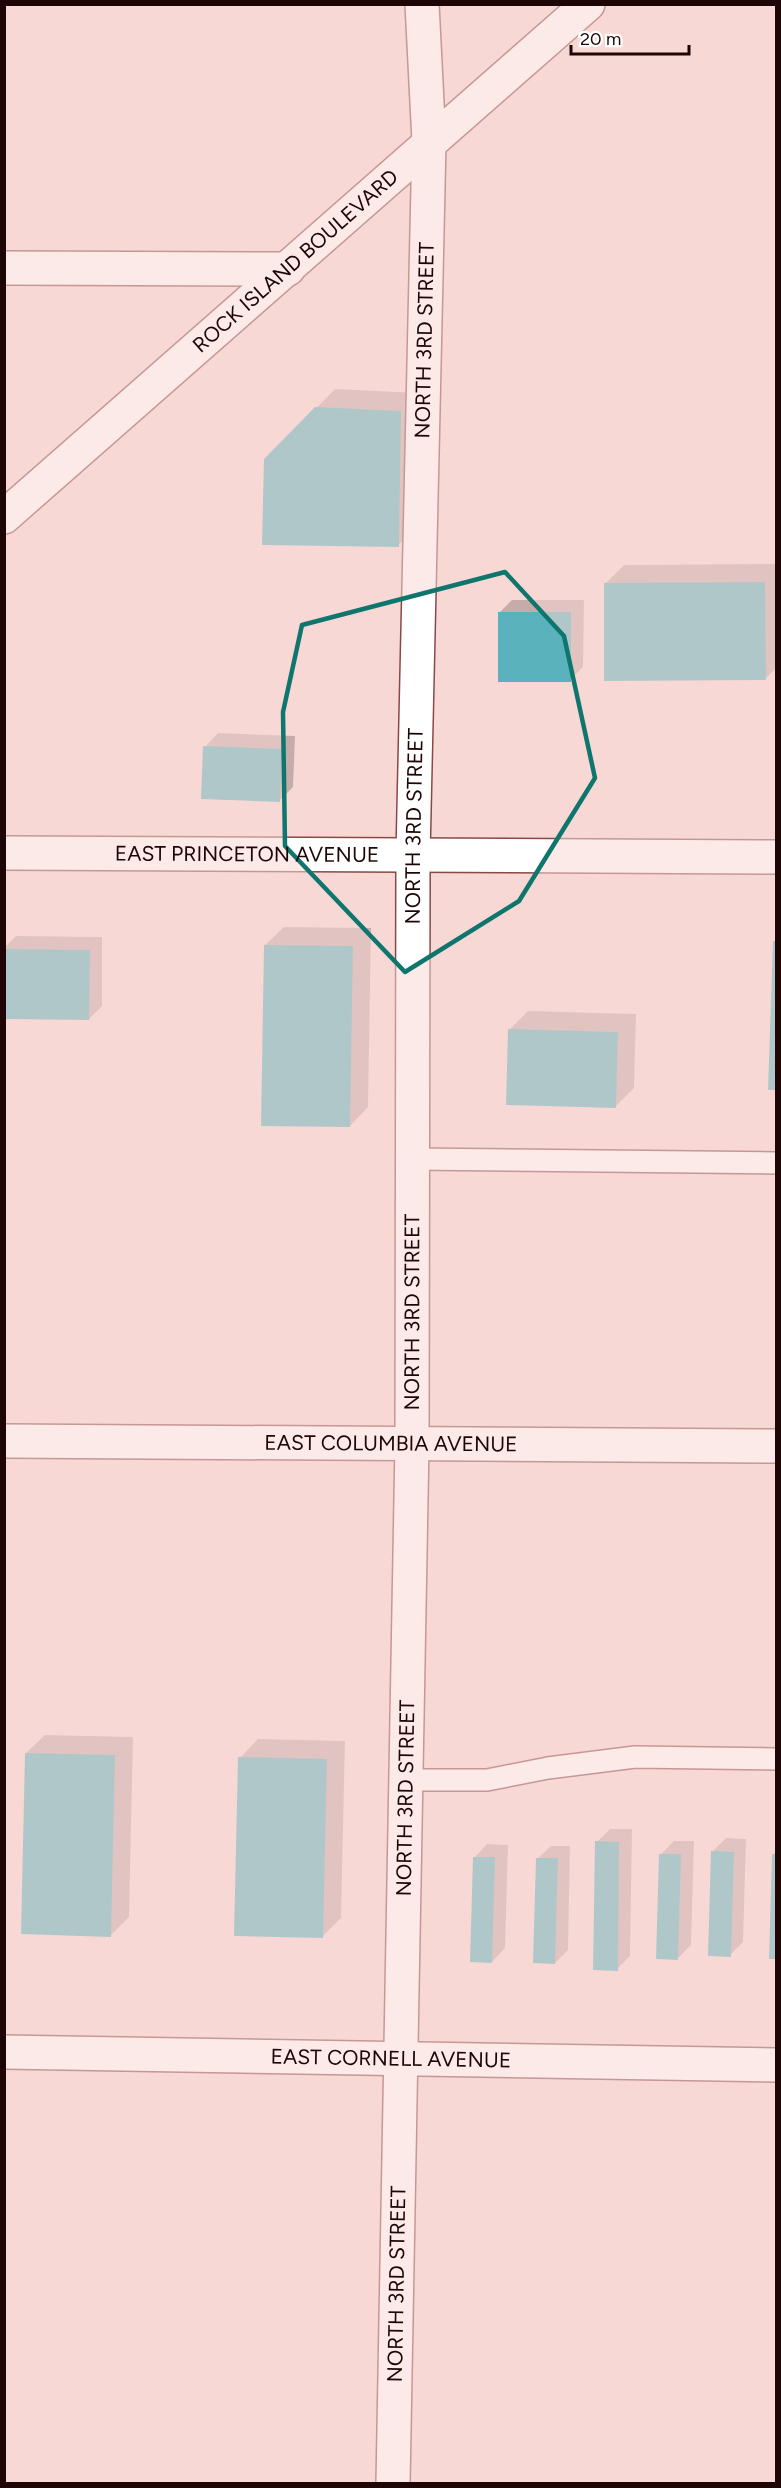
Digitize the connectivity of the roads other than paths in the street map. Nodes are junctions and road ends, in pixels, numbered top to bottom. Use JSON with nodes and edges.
{"nodes":[{"id":1,"x":422,"y":4,"type":"edge"},
{"id":2,"x":588,"y":4,"type":"edge"},
{"id":3,"x":429,"y":142,"type":"junction"},
{"id":4,"x":4,"y":268,"type":"edge"},
{"id":5,"x":288,"y":269,"type":"junction"},
{"id":6,"x":4,"y":517,"type":"edge"},
{"id":7,"x":4,"y":853,"type":"edge"},
{"id":8,"x":413,"y":855,"type":"junction"},
{"id":9,"x":777,"y":857,"type":"edge"},
{"id":10,"x":412,"y":1159,"type":"junction"},
{"id":11,"x":777,"y":1162,"type":"edge"},
{"id":12,"x":4,"y":1442,"type":"edge"},
{"id":13,"x":412,"y":1444,"type":"junction"},
{"id":14,"x":777,"y":1446,"type":"edge"},
{"id":15,"x":777,"y":1759,"type":"edge"},
{"id":16,"x":406,"y":1780,"type":"junction"},
{"id":17,"x":4,"y":2052,"type":"edge"},
{"id":18,"x":400,"y":2059,"type":"junction"},
{"id":19,"x":777,"y":2065,"type":"edge"},
{"id":20,"x":393,"y":2484,"type":"edge"}],
"edges":[{"from":1,"to":3,"type":"street","name":"NORTH 3RD STREET"},
{"from":2,"to":3,"type":"street","name":"ROCK ISLAND BOULEVARD"},
{"from":3,"to":5,"type":"street","name":"ROCK ISLAND BOULEVARD"},
{"from":3,"to":8,"type":"street","name":"NORTH 3RD STREET"},
{"from":4,"to":5,"type":"street"},
{"from":5,"to":6,"type":"street","name":"ROCK ISLAND BOULEVARD"},
{"from":7,"to":8,"type":"street","name":"EAST PRINCETON AVENUE"},
{"from":8,"to":9,"type":"street","name":"EAST PRINCETON AVENUE"},
{"from":8,"to":10,"type":"street","name":"NORTH 3RD STREET"},
{"from":10,"to":11,"type":"lane"},
{"from":10,"to":13,"type":"street","name":"NORTH 3RD STREET"},
{"from":12,"to":13,"type":"street","name":"EAST COLUMBIA AVENUE"},
{"from":13,"to":14,"type":"street","name":"EAST COLUMBIA AVENUE"},
{"from":13,"to":16,"type":"street","name":"NORTH 3RD STREET"},
{"from":15,"to":16,"type":"lane"},
{"from":16,"to":18,"type":"street","name":"NORTH 3RD STREET"},
{"from":17,"to":18,"type":"street","name":"EAST CORNELL AVENUE"},
{"from":18,"to":19,"type":"street","name":"EAST CORNELL AVENUE"},
{"from":18,"to":20,"type":"street","name":"NORTH 3RD STREET"}]}
